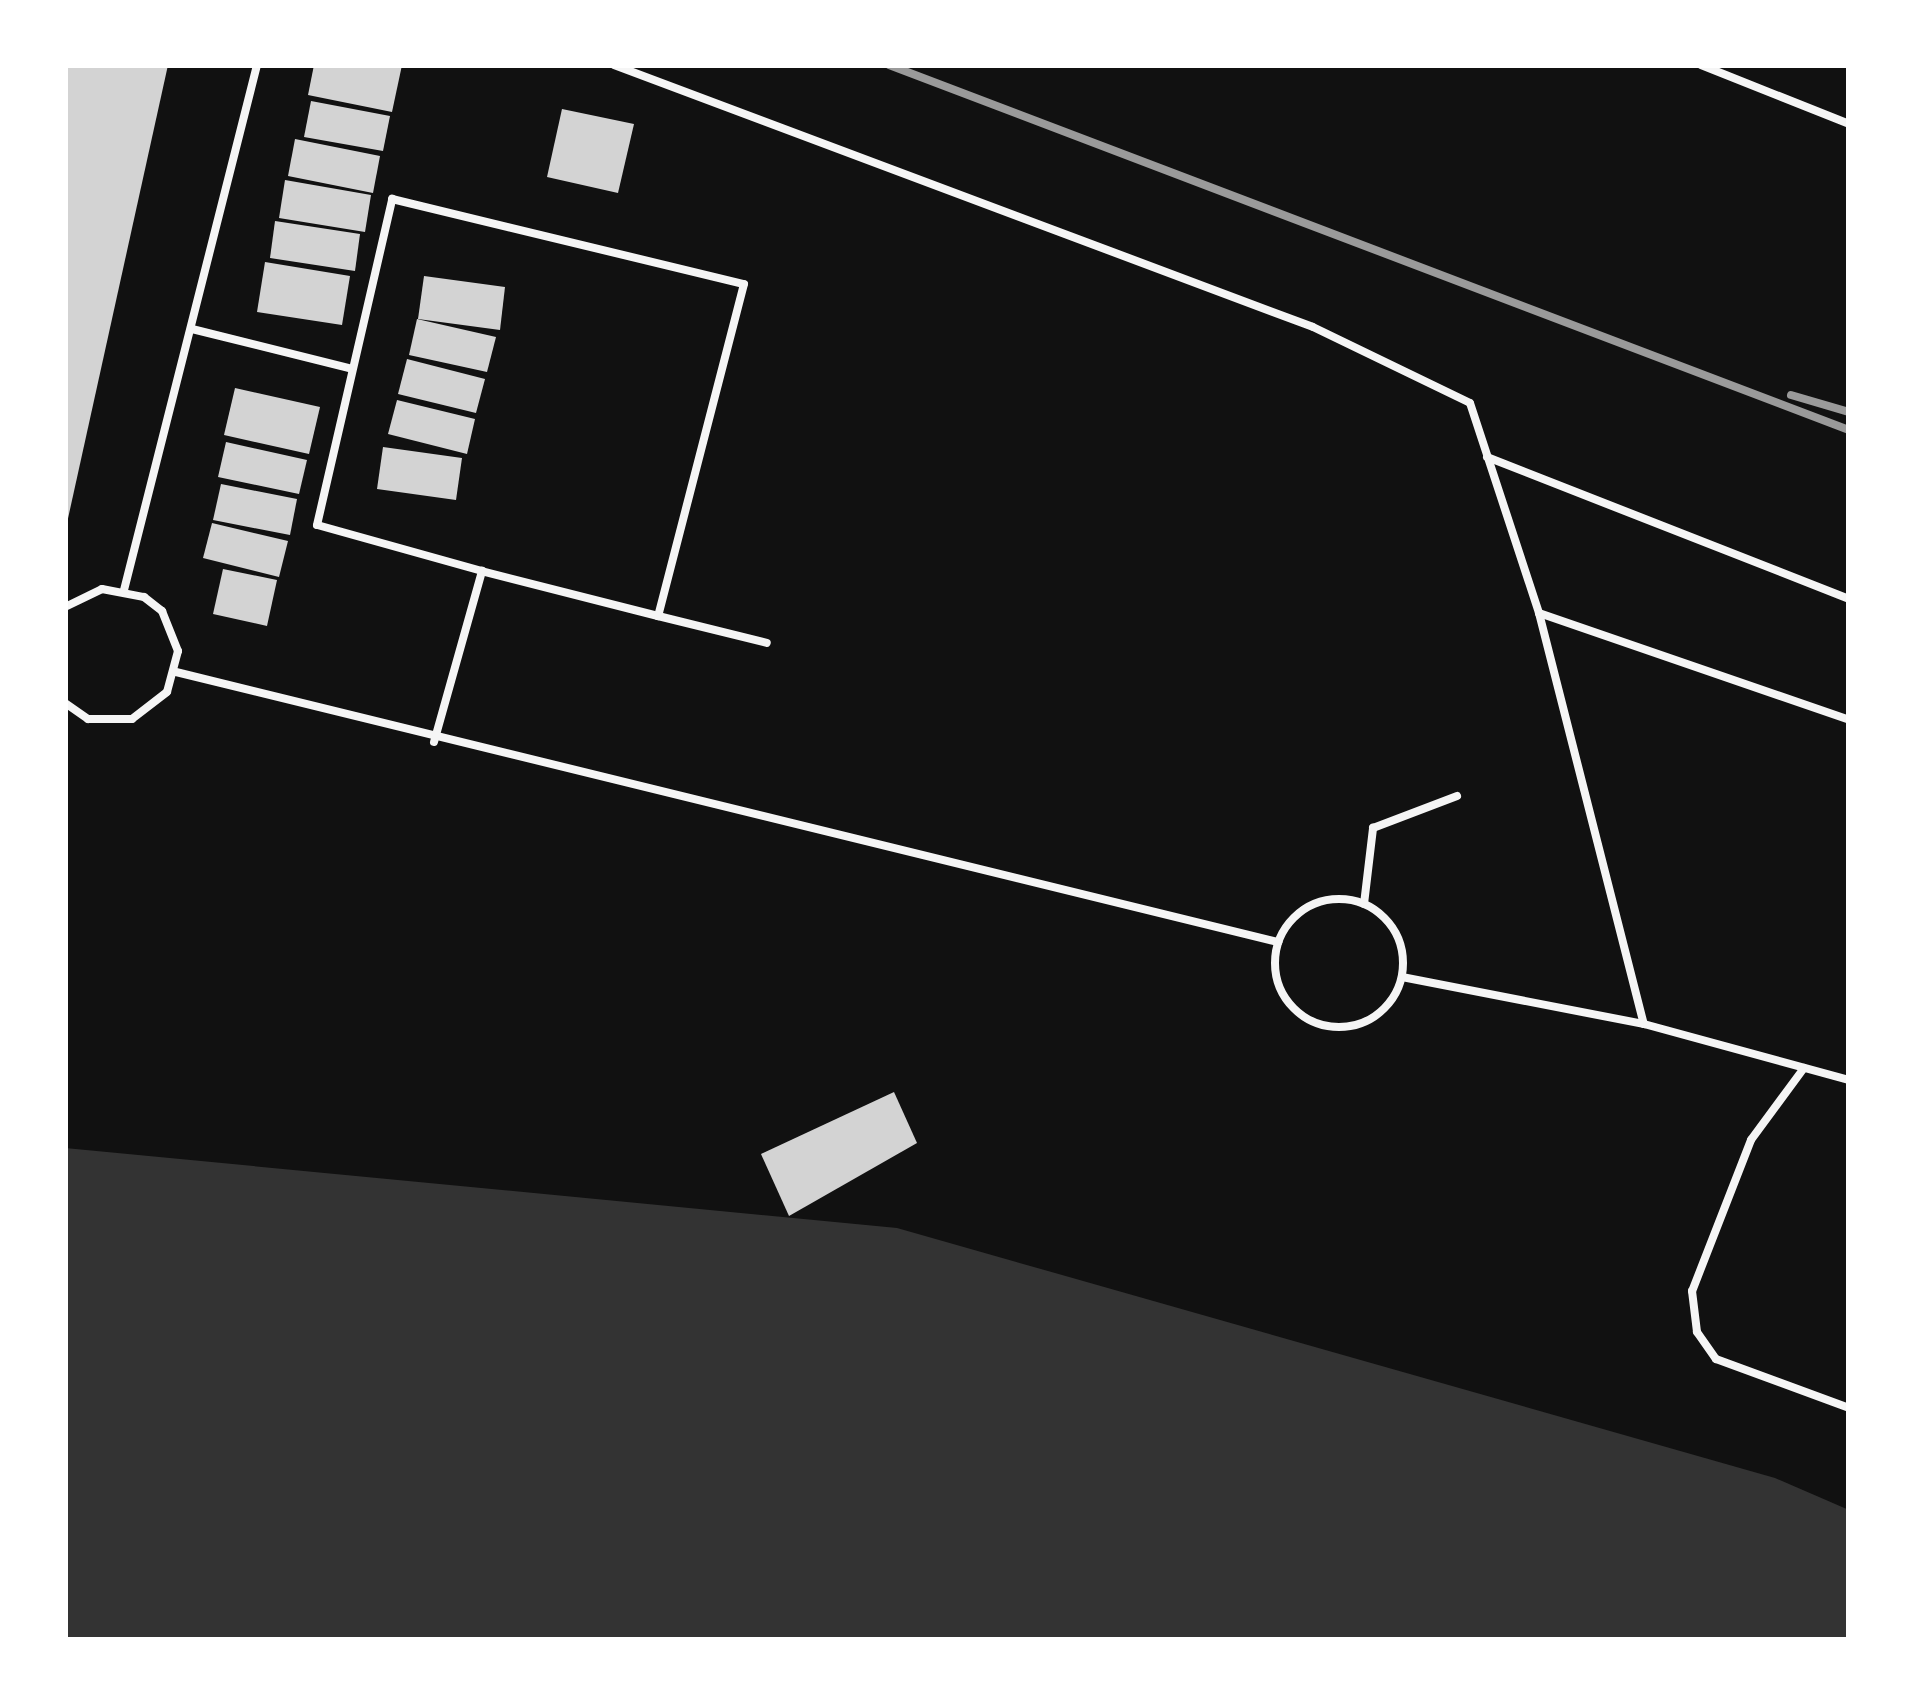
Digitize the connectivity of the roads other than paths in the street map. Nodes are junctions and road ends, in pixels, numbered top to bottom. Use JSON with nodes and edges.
{"nodes":[{"id":1,"x":257,"y":65,"type":"edge"},
{"id":2,"x":614,"y":65,"type":"edge"},
{"id":3,"x":1701,"y":65,"type":"edge"},
{"id":4,"x":1849,"y":124,"type":"edge"},
{"id":5,"x":192,"y":329,"type":"junction"},
{"id":6,"x":348,"y":368,"type":"junction"},
{"id":7,"x":1487,"y":456,"type":"junction"},
{"id":8,"x":482,"y":571,"type":"junction"},
{"id":9,"x":124,"y":590,"type":"junction"},
{"id":10,"x":1849,"y":599,"type":"edge"},
{"id":11,"x":65,"y":607,"type":"edge"},
{"id":12,"x":1539,"y":613,"type":"junction"},
{"id":13,"x":658,"y":616,"type":"junction"},
{"id":14,"x":767,"y":643,"type":"dead end"},
{"id":15,"x":176,"y":672,"type":"junction"},
{"id":16,"x":65,"y":704,"type":"edge"},
{"id":17,"x":1849,"y":720,"type":"edge"},
{"id":18,"x":434,"y":742,"type":"junction"},
{"id":19,"x":1457,"y":796,"type":"dead end"},
{"id":20,"x":1364,"y":904,"type":"junction"},
{"id":21,"x":1278,"y":942,"type":"junction"},
{"id":22,"x":1402,"y":977,"type":"junction"},
{"id":23,"x":1644,"y":1024,"type":"junction"},
{"id":24,"x":1804,"y":1068,"type":"junction"},
{"id":25,"x":1849,"y":1080,"type":"edge"},
{"id":26,"x":1849,"y":1408,"type":"edge"}],
"edges":[{"from":1,"to":5,"type":"lane"},
{"from":2,"to":7,"type":"lane"},
{"from":3,"to":4,"type":"lane"},
{"from":5,"to":6,"type":"lane"},
{"from":5,"to":9,"type":"lane"},
{"from":6,"to":8,"type":"lane"},
{"from":6,"to":13,"type":"lane"},
{"from":7,"to":10,"type":"lane"},
{"from":7,"to":12,"type":"lane"},
{"from":8,"to":13,"type":"lane"},
{"from":8,"to":18,"type":"lane"},
{"from":9,"to":11,"type":"lane"},
{"from":9,"to":15,"type":"lane"},
{"from":12,"to":17,"type":"lane"},
{"from":12,"to":23,"type":"lane"},
{"from":13,"to":14,"type":"lane"},
{"from":15,"to":16,"type":"lane"},
{"from":15,"to":18,"type":"lane"},
{"from":18,"to":21,"type":"lane"},
{"from":19,"to":20,"type":"lane"},
{"from":20,"to":21,"type":"lane"},
{"from":20,"to":22,"type":"lane"},
{"from":21,"to":22,"type":"lane"},
{"from":22,"to":23,"type":"lane"},
{"from":23,"to":24,"type":"lane"},
{"from":24,"to":25,"type":"lane"},
{"from":24,"to":26,"type":"lane"}]}
